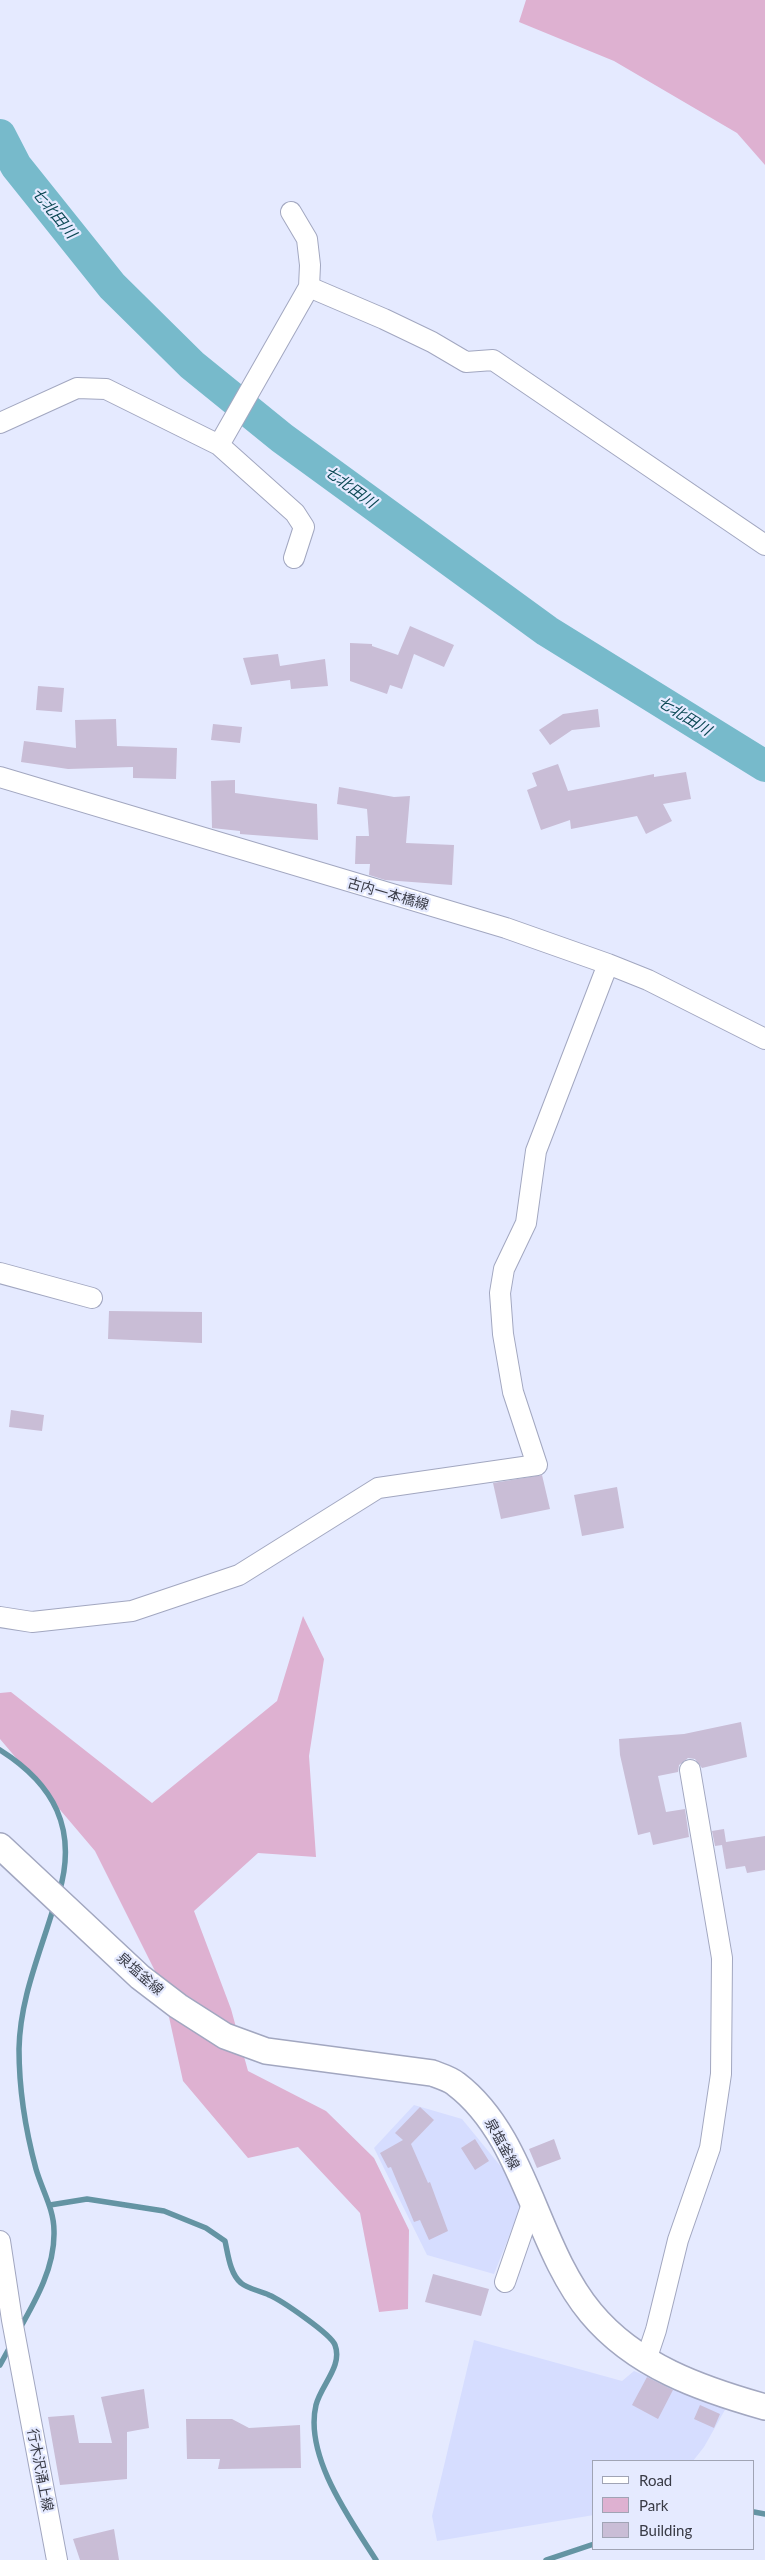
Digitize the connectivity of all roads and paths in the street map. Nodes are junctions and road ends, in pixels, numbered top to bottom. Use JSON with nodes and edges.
{"nodes":[{"id":1,"x":292,"y":212,"type":"dead end"},
{"id":2,"x":309,"y":287,"type":"junction"},
{"id":3,"x":0,"y":422,"type":"edge"},
{"id":4,"x":219,"y":445,"type":"junction"},
{"id":5,"x":765,"y":545,"type":"edge"},
{"id":6,"x":294,"y":558,"type":"dead end"},
{"id":7,"x":0,"y":777,"type":"edge"},
{"id":8,"x":608,"y":964,"type":"junction"},
{"id":9,"x":765,"y":1039,"type":"edge"},
{"id":10,"x":0,"y":1273,"type":"edge"},
{"id":11,"x":92,"y":1298,"type":"dead end"},
{"id":12,"x":0,"y":1617,"type":"edge"},
{"id":13,"x":690,"y":1770,"type":"dead end"},
{"id":14,"x":1,"y":1852,"type":"edge"},
{"id":15,"x":532,"y":2204,"type":"junction"},
{"id":16,"x":0,"y":2241,"type":"edge"},
{"id":17,"x":505,"y":2282,"type":"dead end"},
{"id":18,"x":646,"y":2360,"type":"junction"},
{"id":19,"x":765,"y":2407,"type":"edge"},
{"id":20,"x":57,"y":2560,"type":"edge"}],
"edges":[{"from":1,"to":2,"type":"street"},
{"from":2,"to":4,"type":"street"},
{"from":2,"to":5,"type":"street"},
{"from":3,"to":4,"type":"street"},
{"from":4,"to":6,"type":"street"},
{"from":7,"to":8,"type":"street","name":"古内一本橋線"},
{"from":8,"to":9,"type":"street","name":"古内一本橋線"},
{"from":8,"to":12,"type":"street"},
{"from":10,"to":11,"type":"street"},
{"from":13,"to":18,"type":"street"},
{"from":14,"to":15,"type":"main road","name":"泉塩釜線"},
{"from":15,"to":17,"type":"street"},
{"from":15,"to":18,"type":"main road","name":"泉塩釜線"},
{"from":16,"to":20,"type":"street","name":"行木沢涌上線"},
{"from":18,"to":19,"type":"main road","name":"泉塩釜線"}]}
